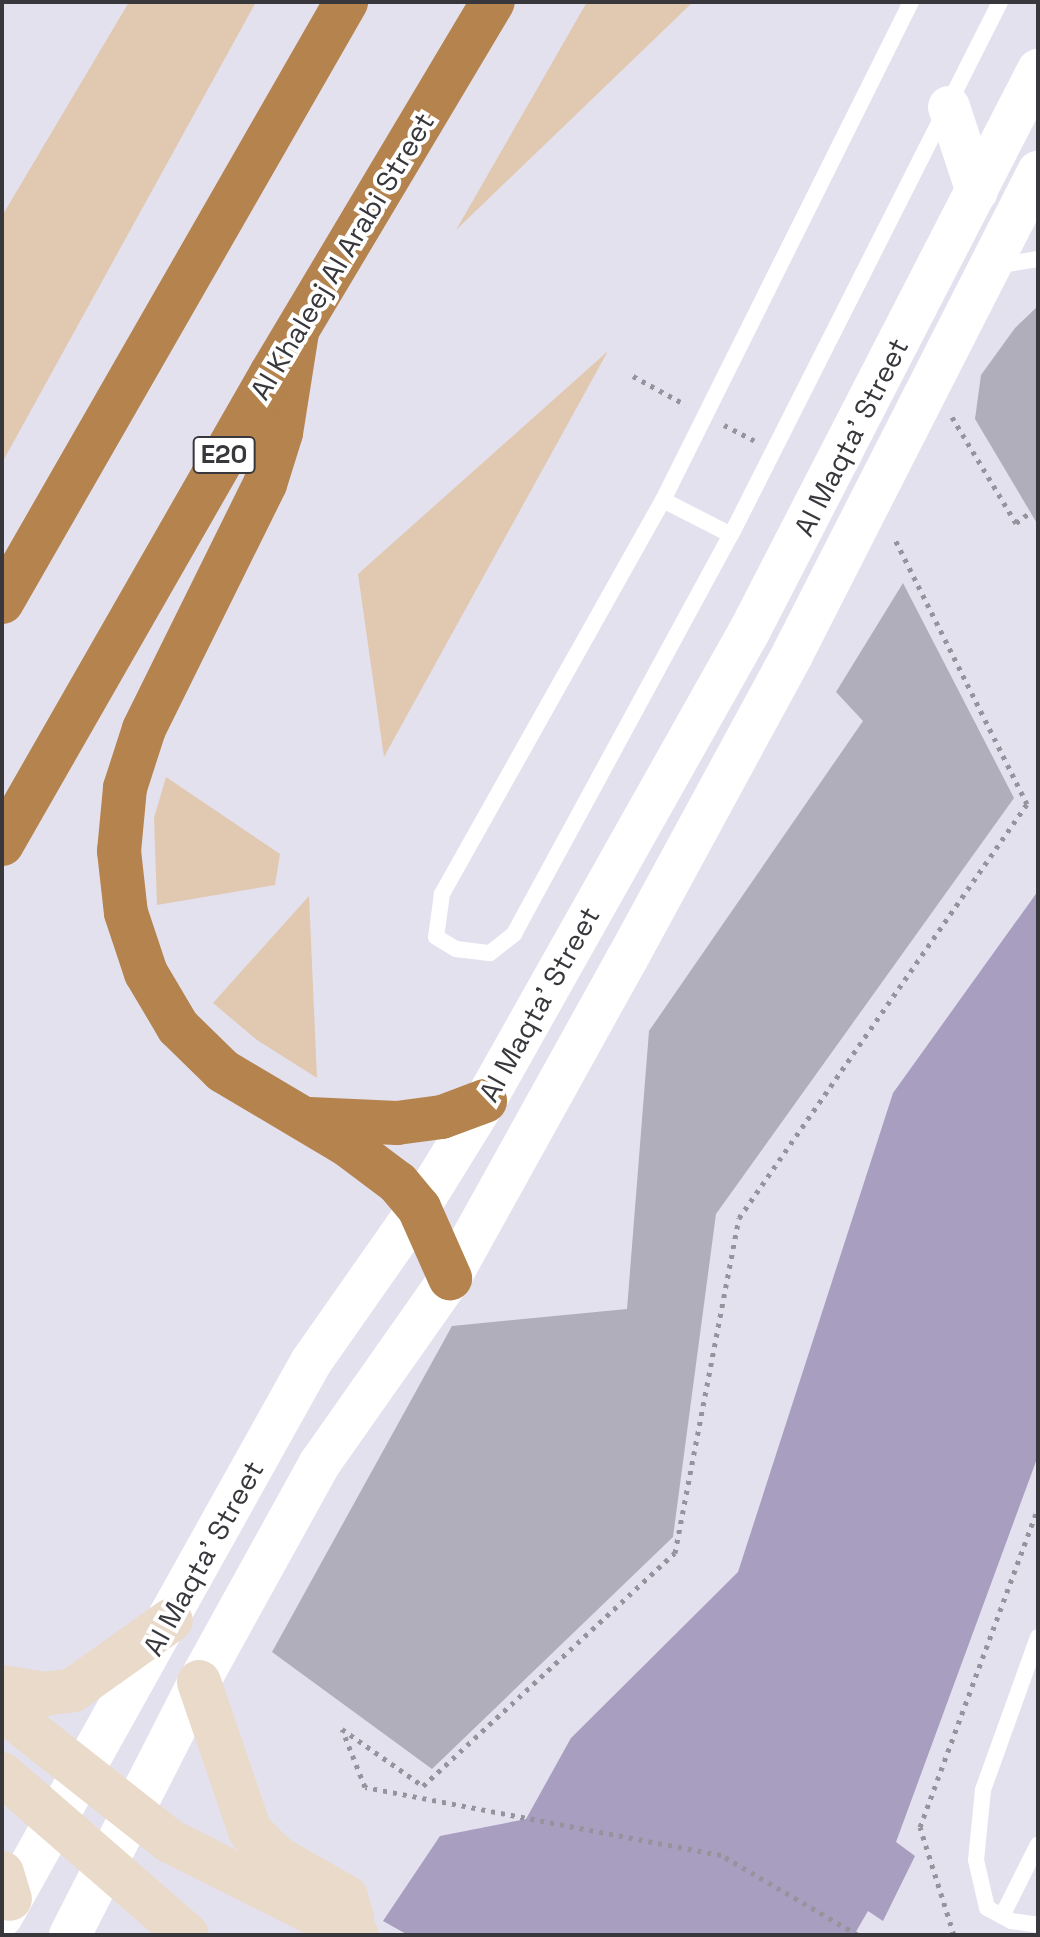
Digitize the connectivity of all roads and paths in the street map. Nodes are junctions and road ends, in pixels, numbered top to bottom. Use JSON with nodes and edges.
{"nodes":[{"id":1,"x":346,"y":2,"type":"edge"},
{"id":2,"x":493,"y":2,"type":"edge"},
{"id":3,"x":508,"y":2,"type":"edge"},
{"id":4,"x":911,"y":2,"type":"edge"},
{"id":5,"x":1000,"y":2,"type":"edge"},
{"id":6,"x":454,"y":70,"type":"junction"},
{"id":7,"x":1038,"y":70,"type":"edge"},
{"id":8,"x":949,"y":107,"type":"junction"},
{"id":9,"x":1038,"y":172,"type":"edge"},
{"id":10,"x":977,"y":192,"type":"junction"},
{"id":11,"x":1038,"y":259,"type":"edge"},
{"id":12,"x":990,"y":267,"type":"junction"},
{"id":13,"x":297,"y":332,"type":"junction"},
{"id":14,"x":633,"y":376,"type":"dead end"},
{"id":15,"x":703,"y":414,"type":"junction"},
{"id":16,"x":945,"y":429,"type":"dead end"},
{"id":17,"x":775,"y":452,"type":"junction"},
{"id":18,"x":663,"y":500,"type":"junction"},
{"id":19,"x":1028,"y":514,"type":"dead end"},
{"id":20,"x":886,"y":521,"type":"junction"},
{"id":21,"x":731,"y":535,"type":"junction"},
{"id":22,"x":2,"y":602,"type":"edge"},
{"id":23,"x":2,"y":844,"type":"edge"},
{"id":24,"x":485,"y":1101,"type":"junction"},
{"id":25,"x":306,"y":1119,"type":"junction"},
{"id":26,"x":419,"y":1208,"type":"junction"},
{"id":27,"x":450,"y":1278,"type":"junction"},
{"id":28,"x":1038,"y":1508,"type":"edge"},
{"id":29,"x":171,"y":1620,"type":"junction"},
{"id":30,"x":1038,"y":1637,"type":"edge"},
{"id":31,"x":199,"y":1682,"type":"junction"},
{"id":32,"x":2,"y":1687,"type":"edge"},
{"id":33,"x":2,"y":1709,"type":"edge"},
{"id":34,"x":79,"y":1773,"type":"junction"},
{"id":35,"x":2,"y":1774,"type":"edge"},
{"id":36,"x":132,"y":1816,"type":"junction"},
{"id":37,"x":53,"y":1818,"type":"junction"},
{"id":38,"x":1038,"y":1844,"type":"edge"},
{"id":39,"x":105,"y":1865,"type":"junction"},
{"id":40,"x":5,"y":1896,"type":"edge"},
{"id":41,"x":1002,"y":1916,"type":"junction"},
{"id":42,"x":1038,"y":1925,"type":"edge"},
{"id":43,"x":353,"y":1932,"type":"edge"},
{"id":44,"x":70,"y":1935,"type":"edge"},
{"id":45,"x":187,"y":1935,"type":"edge"},
{"id":46,"x":858,"y":1935,"type":"edge"},
{"id":47,"x":954,"y":1935,"type":"edge"}],
"edges":[{"from":1,"to":22,"type":"highway"},
{"from":2,"to":6,"type":"highway","name":"Al Khaleej Al Arabi Street","number":"E20"},
{"from":3,"to":6,"type":"lane"},
{"from":4,"to":15,"type":"lane"},
{"from":5,"to":8,"type":"lane"},
{"from":6,"to":13,"type":"highway","name":"Al Khaleej Al Arabi Street","number":"E20"},
{"from":7,"to":10,"type":"street","name":"Al Maqta' Street"},
{"from":8,"to":10,"type":"street"},
{"from":8,"to":17,"type":"lane"},
{"from":9,"to":12,"type":"street","name":"Al Maqta' Street"},
{"from":10,"to":24,"type":"street","name":"Al Maqta' Street"},
{"from":11,"to":12,"type":"lane"},
{"from":12,"to":20,"type":"street","name":"Al Maqta' Street"},
{"from":13,"to":23,"type":"highway","name":"Al Khaleej Al Arabi Street","number":"E20"},
{"from":13,"to":25,"type":"highway"},
{"from":14,"to":15,"type":"path"},
{"from":15,"to":17,"type":"path"},
{"from":15,"to":18,"type":"lane"},
{"from":16,"to":19,"type":"path"},
{"from":17,"to":21,"type":"lane"},
{"from":18,"to":21,"type":"lane"},
{"from":18,"to":21,"type":"lane"},
{"from":20,"to":27,"type":"street","name":"Al Maqta' Street"},
{"from":20,"to":46,"type":"path"},
{"from":24,"to":25,"type":"highway"},
{"from":24,"to":26,"type":"street","name":"Al Maqta' Street"},
{"from":25,"to":26,"type":"highway"},
{"from":26,"to":27,"type":"highway"},
{"from":26,"to":29,"type":"street","name":"Al Maqta' Street"},
{"from":27,"to":31,"type":"street","name":"Al Maqta' Street"},
{"from":28,"to":47,"type":"path"},
{"from":29,"to":32,"type":"main road"},
{"from":29,"to":34,"type":"street","name":"Al Maqta' Street"},
{"from":30,"to":41,"type":"lane"},
{"from":31,"to":36,"type":"street","name":"Al Maqta' Street"},
{"from":31,"to":43,"type":"main road"},
{"from":33,"to":34,"type":"main road"},
{"from":34,"to":36,"type":"main road"},
{"from":34,"to":37,"type":"street","name":"Al Maqta' Street"},
{"from":35,"to":37,"type":"main road"},
{"from":36,"to":39,"type":"street","name":"Al Maqta' Street"},
{"from":36,"to":43,"type":"main road"},
{"from":37,"to":39,"type":"main road"},
{"from":37,"to":40,"type":"street","name":"Al Maqta' Street"},
{"from":38,"to":41,"type":"lane"},
{"from":39,"to":44,"type":"street","name":"Al Maqta' Street"},
{"from":39,"to":45,"type":"main road"},
{"from":41,"to":42,"type":"lane"}]}
